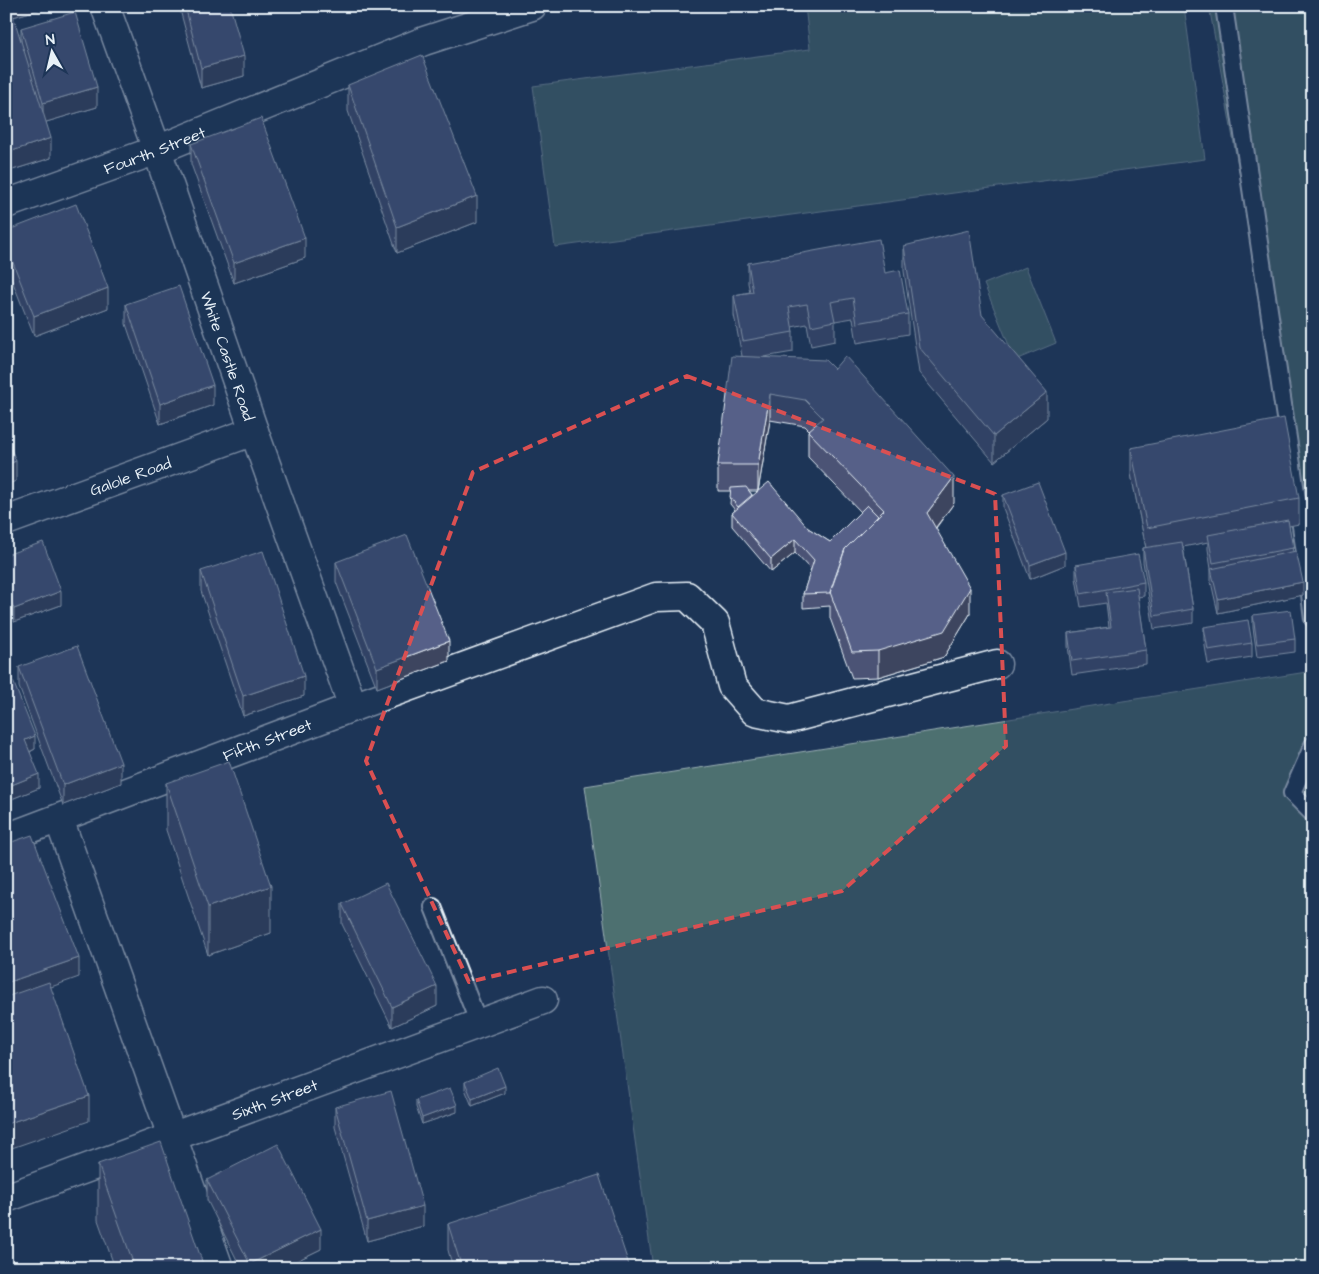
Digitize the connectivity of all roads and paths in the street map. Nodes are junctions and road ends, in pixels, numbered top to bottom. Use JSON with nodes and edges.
{"nodes":[{"id":1,"x":105,"y":6,"type":"edge"},
{"id":2,"x":532,"y":6,"type":"edge"},
{"id":3,"x":1224,"y":6,"type":"edge"},
{"id":4,"x":157,"y":150,"type":"junction"},
{"id":5,"x":6,"y":204,"type":"edge"},
{"id":6,"x":254,"y":431,"type":"junction"},
{"id":7,"x":6,"y":521,"type":"edge"},
{"id":8,"x":1313,"y":619,"type":"edge"},
{"id":9,"x":997,"y":664,"type":"dead end"},
{"id":10,"x":353,"y":706,"type":"junction"},
{"id":11,"x":1313,"y":745,"type":"edge"},
{"id":12,"x":1313,"y":814,"type":"edge"},
{"id":13,"x":59,"y":819,"type":"junction"},
{"id":14,"x":6,"y":838,"type":"edge"},
{"id":15,"x":433,"y":907,"type":"dead end"},
{"id":16,"x":543,"y":1000,"type":"dead end"},
{"id":17,"x":479,"y":1024,"type":"junction"},
{"id":18,"x":172,"y":1137,"type":"junction"},
{"id":19,"x":6,"y":1198,"type":"edge"},
{"id":20,"x":219,"y":1268,"type":"edge"}],
"edges":[{"from":1,"to":4,"type":"street","name":"White Castle Road"},
{"from":2,"to":4,"type":"street","name":"Fourth Street"},
{"from":3,"to":8,"type":"lane"},
{"from":4,"to":5,"type":"street","name":"Fourth Street"},
{"from":4,"to":6,"type":"street","name":"White Castle Road"},
{"from":6,"to":7,"type":"street","name":"Galole Road"},
{"from":6,"to":10,"type":"street","name":"White Castle Road"},
{"from":9,"to":10,"type":"street","name":"Fifth Street"},
{"from":10,"to":13,"type":"street","name":"Fifth Street"},
{"from":11,"to":12,"type":"lane"},
{"from":13,"to":14,"type":"street","name":"Fifth Street"},
{"from":13,"to":18,"type":"street"},
{"from":15,"to":17,"type":"lane"},
{"from":16,"to":17,"type":"street","name":"Sixth Street"},
{"from":17,"to":18,"type":"street","name":"Sixth Street"},
{"from":18,"to":19,"type":"street","name":"Sixth Street"},
{"from":18,"to":20,"type":"street"}]}
